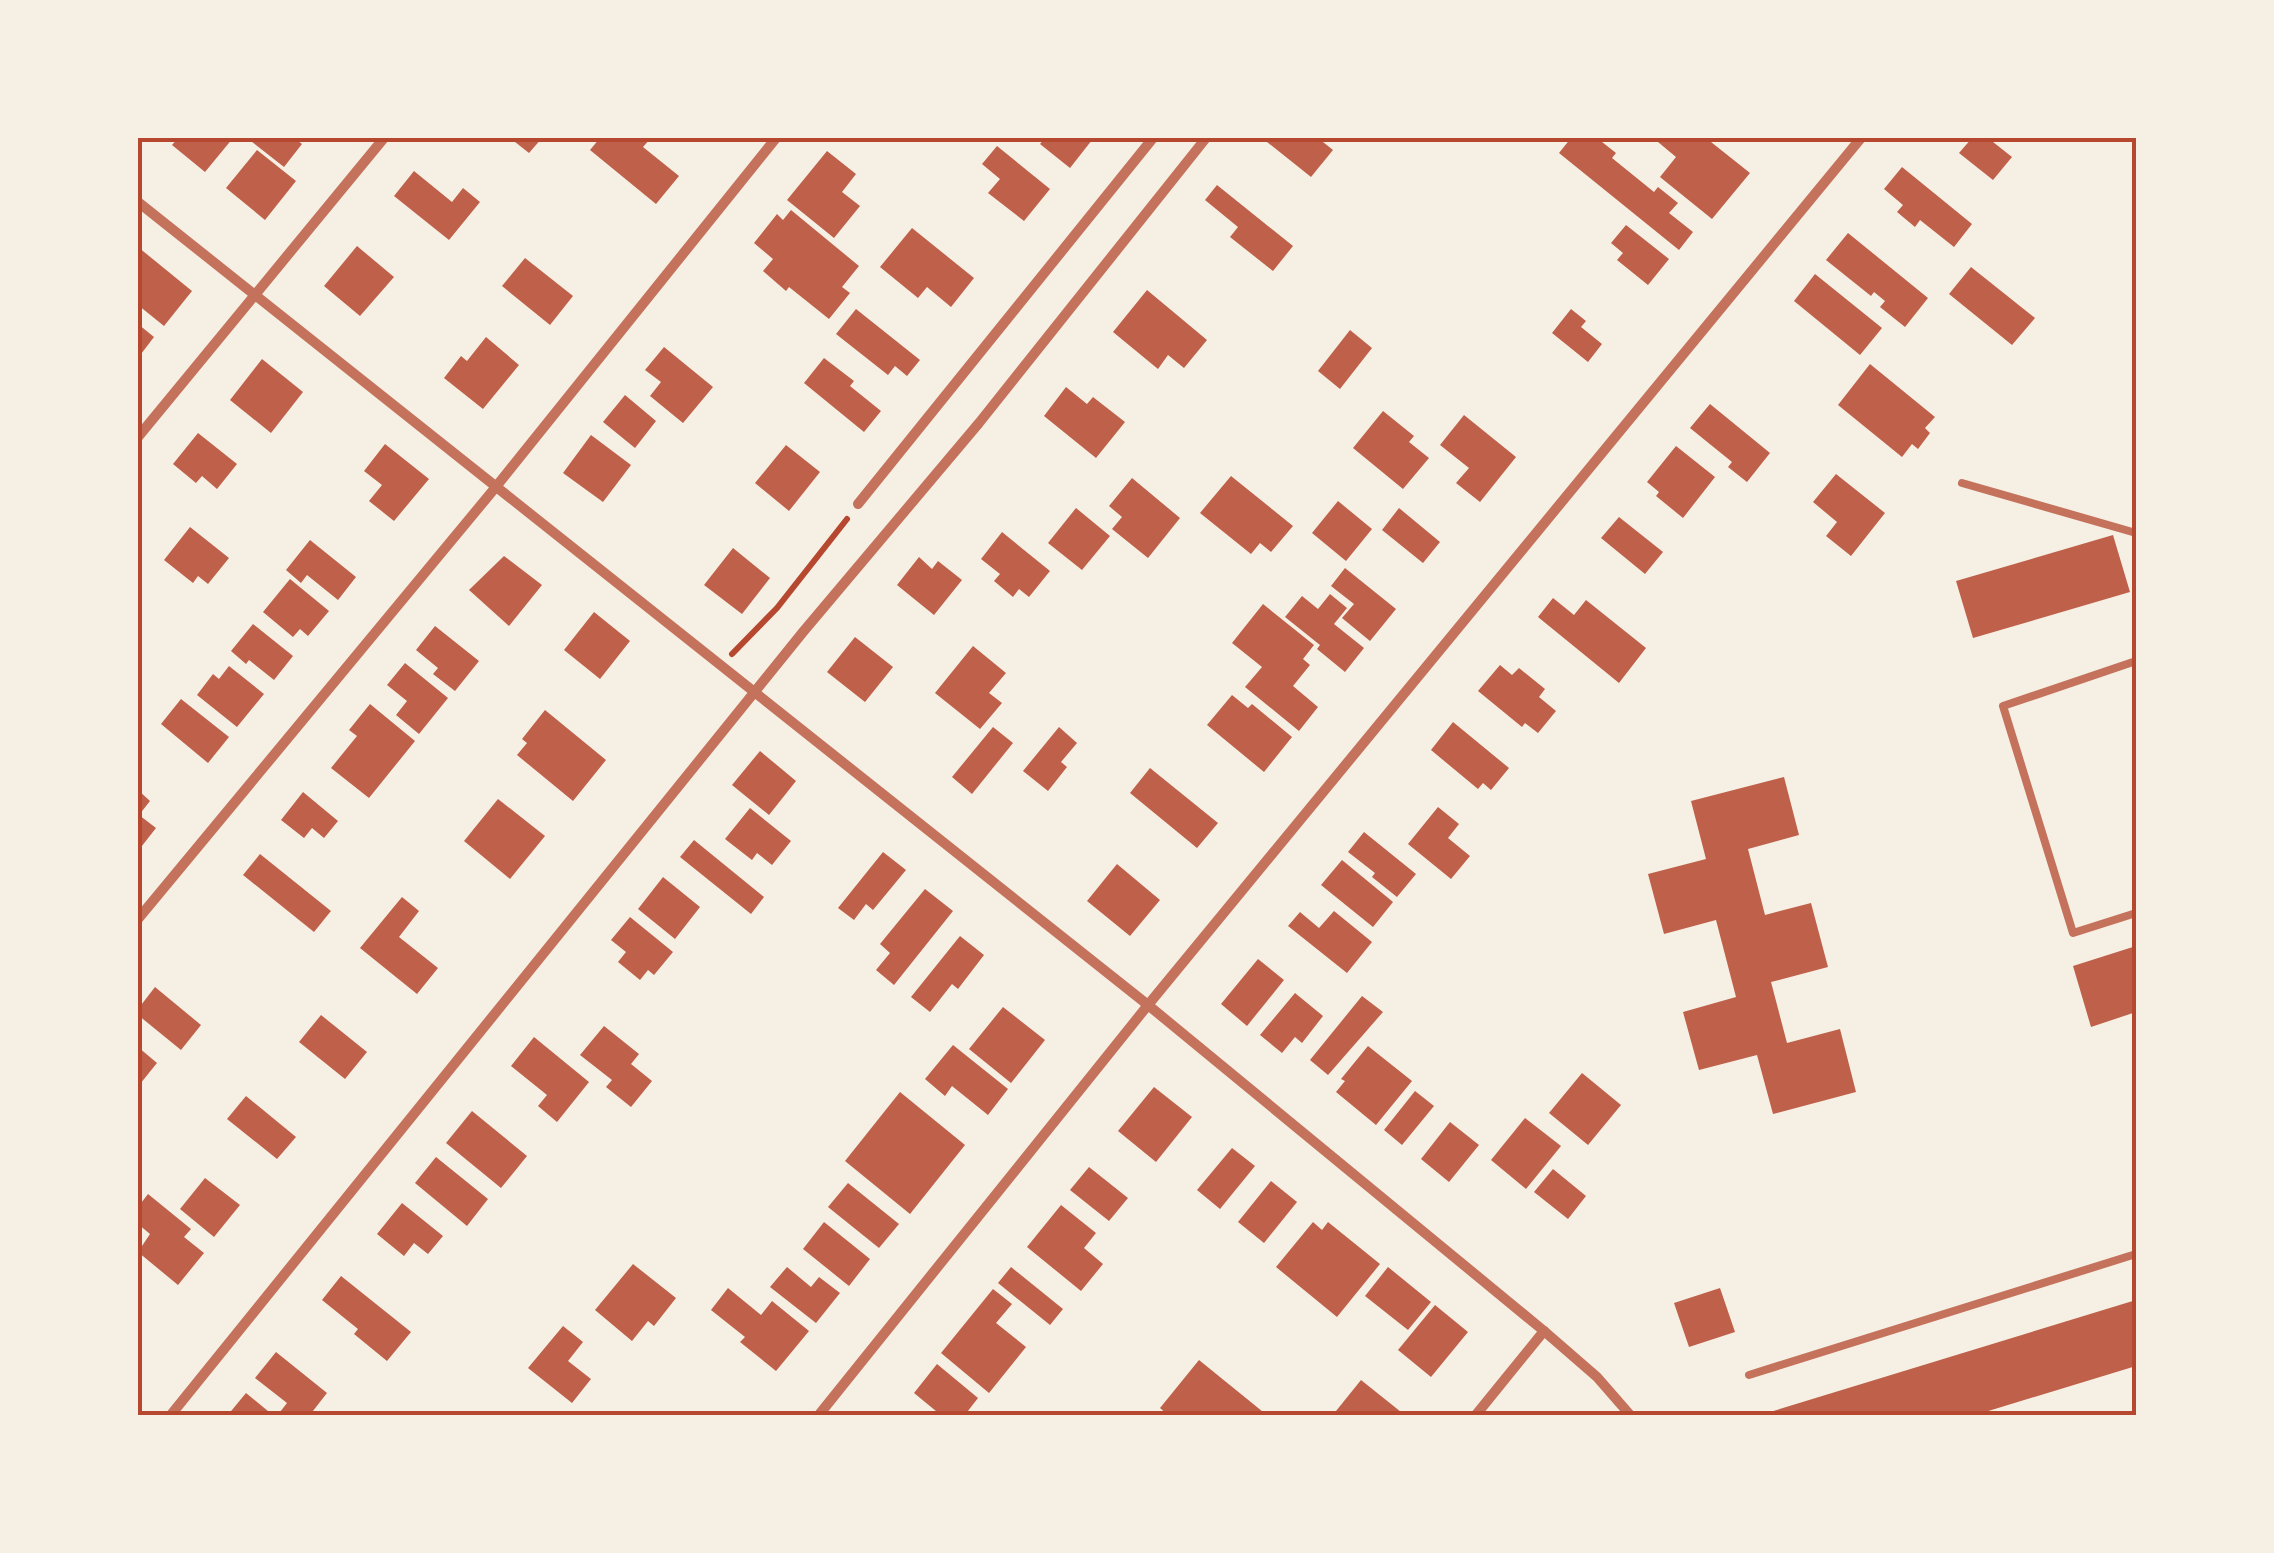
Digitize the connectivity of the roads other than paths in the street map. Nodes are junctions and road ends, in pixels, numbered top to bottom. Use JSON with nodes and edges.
{"nodes":[{"id":1,"x":384,"y":138,"type":"edge"},
{"id":2,"x":776,"y":138,"type":"edge"},
{"id":3,"x":1153,"y":138,"type":"edge"},
{"id":4,"x":1206,"y":138,"type":"edge"},
{"id":5,"x":1862,"y":138,"type":"edge"},
{"id":6,"x":138,"y":202,"type":"edge"},
{"id":7,"x":254,"y":296,"type":"junction"},
{"id":8,"x":138,"y":438,"type":"edge"},
{"id":9,"x":1962,"y":483,"type":"dead end"},
{"id":10,"x":495,"y":488,"type":"junction"},
{"id":11,"x":858,"y":504,"type":"road end"},
{"id":12,"x":2136,"y":533,"type":"edge"},
{"id":13,"x":2136,"y":661,"type":"edge"},
{"id":14,"x":756,"y":692,"type":"junction"},
{"id":15,"x":2136,"y":912,"type":"edge"},
{"id":16,"x":138,"y":918,"type":"edge"},
{"id":17,"x":1148,"y":1005,"type":"junction"},
{"id":18,"x":2136,"y":1254,"type":"edge"},
{"id":19,"x":1544,"y":1330,"type":"junction"},
{"id":20,"x":1749,"y":1375,"type":"dead end"},
{"id":21,"x":170,"y":1416,"type":"edge"},
{"id":22,"x":818,"y":1416,"type":"edge"},
{"id":23,"x":1475,"y":1416,"type":"edge"},
{"id":24,"x":1631,"y":1416,"type":"edge"}],
"edges":[{"from":1,"to":7,"type":"street"},
{"from":2,"to":10,"type":"street"},
{"from":3,"to":11,"type":"street"},
{"from":4,"to":14,"type":"street"},
{"from":5,"to":17,"type":"street"},
{"from":6,"to":7,"type":"street"},
{"from":7,"to":8,"type":"street"},
{"from":7,"to":10,"type":"street"},
{"from":9,"to":12,"type":"lane"},
{"from":10,"to":14,"type":"street"},
{"from":10,"to":16,"type":"street"},
{"from":13,"to":15,"type":"lane"},
{"from":14,"to":17,"type":"street"},
{"from":14,"to":21,"type":"street"},
{"from":17,"to":19,"type":"street"},
{"from":17,"to":22,"type":"street"},
{"from":18,"to":20,"type":"lane"},
{"from":19,"to":23,"type":"street"},
{"from":19,"to":24,"type":"street"}]}
